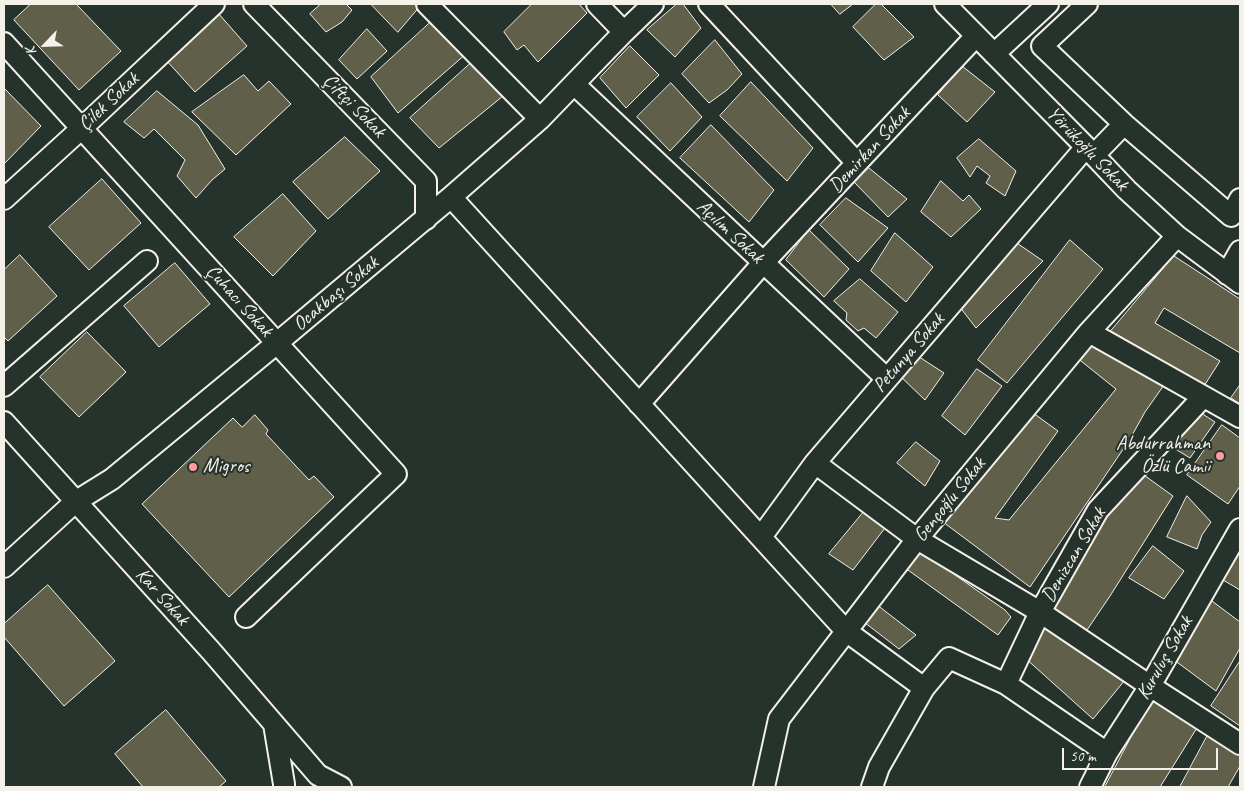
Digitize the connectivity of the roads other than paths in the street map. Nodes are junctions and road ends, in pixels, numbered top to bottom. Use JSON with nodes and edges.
{"nodes":[{"id":1,"x":214,"y":4,"type":"edge"},
{"id":2,"x":254,"y":4,"type":"edge"},
{"id":3,"x":427,"y":4,"type":"edge"},
{"id":4,"x":597,"y":4,"type":"edge"},
{"id":5,"x":653,"y":4,"type":"edge"},
{"id":6,"x":709,"y":4,"type":"edge"},
{"id":7,"x":944,"y":4,"type":"edge"},
{"id":8,"x":1048,"y":4,"type":"edge"},
{"id":9,"x":1087,"y":4,"type":"edge"},
{"id":10,"x":624,"y":32,"type":"junction"},
{"id":11,"x":976,"y":36,"type":"junction"},
{"id":12,"x":4,"y":45,"type":"edge"},
{"id":13,"x":994,"y":54,"type":"junction"},
{"id":14,"x":574,"y":84,"type":"junction"},
{"id":15,"x":540,"y":119,"type":"junction"},
{"id":16,"x":1124,"y":124,"type":"junction"},
{"id":17,"x":82,"y":128,"type":"junction"},
{"id":18,"x":1090,"y":151,"type":"junction"},
{"id":19,"x":857,"y":163,"type":"junction"},
{"id":20,"x":451,"y":197,"type":"junction"},
{"id":21,"x":4,"y":199,"type":"edge"},
{"id":22,"x":1240,"y":199,"type":"edge"},
{"id":23,"x":426,"y":219,"type":"junction"},
{"id":24,"x":1177,"y":236,"type":"junction"},
{"id":25,"x":1240,"y":251,"type":"edge"},
{"id":26,"x":147,"y":260,"type":"dead end"},
{"id":27,"x":763,"y":263,"type":"junction"},
{"id":28,"x":1234,"y":278,"type":"edge"},
{"id":29,"x":1089,"y":332,"type":"junction"},
{"id":30,"x":277,"y":343,"type":"junction"},
{"id":31,"x":887,"y":379,"type":"junction"},
{"id":32,"x":4,"y":386,"type":"edge"},
{"id":33,"x":1203,"y":397,"type":"junction"},
{"id":34,"x":639,"y":404,"type":"junction"},
{"id":35,"x":1240,"y":417,"type":"edge"},
{"id":36,"x":4,"y":422,"type":"edge"},
{"id":37,"x":815,"y":463,"type":"junction"},
{"id":38,"x":75,"y":502,"type":"junction"},
{"id":39,"x":1240,"y":529,"type":"edge"},
{"id":40,"x":761,"y":537,"type":"junction"},
{"id":41,"x":918,"y":539,"type":"junction"},
{"id":42,"x":4,"y":567,"type":"edge"},
{"id":43,"x":1040,"y":612,"type":"junction"},
{"id":44,"x":246,"y":617,"type":"dead end"},
{"id":45,"x":846,"y":631,"type":"junction"},
{"id":46,"x":1006,"y":684,"type":"junction"},
{"id":47,"x":1150,"y":686,"type":"junction"},
{"id":48,"x":924,"y":688,"type":"junction"},
{"id":49,"x":274,"y":724,"type":"junction"},
{"id":50,"x":1240,"y":744,"type":"edge"},
{"id":51,"x":1107,"y":754,"type":"junction"},
{"id":52,"x":284,"y":787,"type":"edge"},
{"id":53,"x":341,"y":787,"type":"edge"},
{"id":54,"x":764,"y":787,"type":"edge"},
{"id":55,"x":872,"y":787,"type":"edge"},
{"id":56,"x":1090,"y":787,"type":"edge"}],
"edges":[{"from":1,"to":17,"type":"street","name":"Çilek Sokak"},
{"from":2,"to":23,"type":"street","name":"Çiftçi Sokak"},
{"from":3,"to":15,"type":"street"},
{"from":4,"to":10,"type":"street"},
{"from":5,"to":10,"type":"street","name":"Ocakbaşı Sokak"},
{"from":6,"to":19,"type":"street"},
{"from":7,"to":11,"type":"street","name":"Yörükoğlu Sokak"},
{"from":8,"to":13,"type":"street"},
{"from":9,"to":16,"type":"street"},
{"from":10,"to":14,"type":"street","name":"Ocakbaşı Sokak"},
{"from":11,"to":13,"type":"street","name":"Yörükoğlu Sokak"},
{"from":11,"to":19,"type":"street","name":"Demirkan Sokak"},
{"from":12,"to":17,"type":"street","name":"Çuhacı Sokak"},
{"from":13,"to":18,"type":"street","name":"Yörükoğlu Sokak"},
{"from":14,"to":15,"type":"street","name":"Ocakbaşı Sokak"},
{"from":14,"to":27,"type":"street","name":"Açılım Sokak"},
{"from":15,"to":20,"type":"street","name":"Ocakbaşı Sokak"},
{"from":16,"to":18,"type":"street","name":"Petunya Sokak"},
{"from":16,"to":22,"type":"street"},
{"from":17,"to":21,"type":"street","name":"Çilek Sokak"},
{"from":17,"to":30,"type":"street","name":"Çuhacı Sokak"},
{"from":18,"to":24,"type":"street","name":"Yörükoğlu Sokak"},
{"from":18,"to":31,"type":"street","name":"Petunya Sokak"},
{"from":19,"to":27,"type":"street","name":"Demirkan Sokak"},
{"from":20,"to":23,"type":"street","name":"Ocakbaşı Sokak"},
{"from":20,"to":34,"type":"street"},
{"from":23,"to":30,"type":"street","name":"Ocakbaşı Sokak"},
{"from":24,"to":28,"type":"street","name":"Yörükoğlu Sokak"},
{"from":24,"to":29,"type":"street","name":"Gençoğlu Sokak"},
{"from":25,"to":28,"type":"street"},
{"from":26,"to":32,"type":"street"},
{"from":27,"to":31,"type":"street","name":"Açılım Sokak"},
{"from":27,"to":34,"type":"street","name":"Demirkan Sokak"},
{"from":29,"to":33,"type":"street"},
{"from":29,"to":41,"type":"street","name":"Gençoğlu Sokak"},
{"from":30,"to":38,"type":"street","name":"Ocakbaşı Sokak"},
{"from":30,"to":44,"type":"street","name":"Çuhacı Sokak"},
{"from":31,"to":37,"type":"street","name":"Petunya Sokak"},
{"from":33,"to":35,"type":"street"},
{"from":33,"to":43,"type":"street","name":"Denizcan Sokak"},
{"from":34,"to":40,"type":"street"},
{"from":36,"to":38,"type":"street","name":"Kar Sokak"},
{"from":37,"to":40,"type":"street","name":"Petunya Sokak"},
{"from":37,"to":41,"type":"street"},
{"from":38,"to":42,"type":"street","name":"Ocakbaşı Sokak"},
{"from":38,"to":49,"type":"street","name":"Kar Sokak"},
{"from":39,"to":47,"type":"street","name":"Kuruluş Sokak"},
{"from":40,"to":45,"type":"street"},
{"from":41,"to":43,"type":"street"},
{"from":41,"to":45,"type":"street","name":"Gençoğlu Sokak"},
{"from":43,"to":46,"type":"street","name":"Denizcan Sokak"},
{"from":43,"to":47,"type":"street"},
{"from":45,"to":48,"type":"street"},
{"from":45,"to":54,"type":"street","name":"Gençoğlu Sokak"},
{"from":46,"to":48,"type":"street"},
{"from":46,"to":51,"type":"street"},
{"from":47,"to":50,"type":"street"},
{"from":47,"to":51,"type":"street","name":"Kuruluş Sokak"},
{"from":48,"to":55,"type":"street"},
{"from":49,"to":52,"type":"street"},
{"from":49,"to":53,"type":"street","name":"Kar Sokak"},
{"from":51,"to":56,"type":"street","name":"Kuruluş Sokak"}]}
